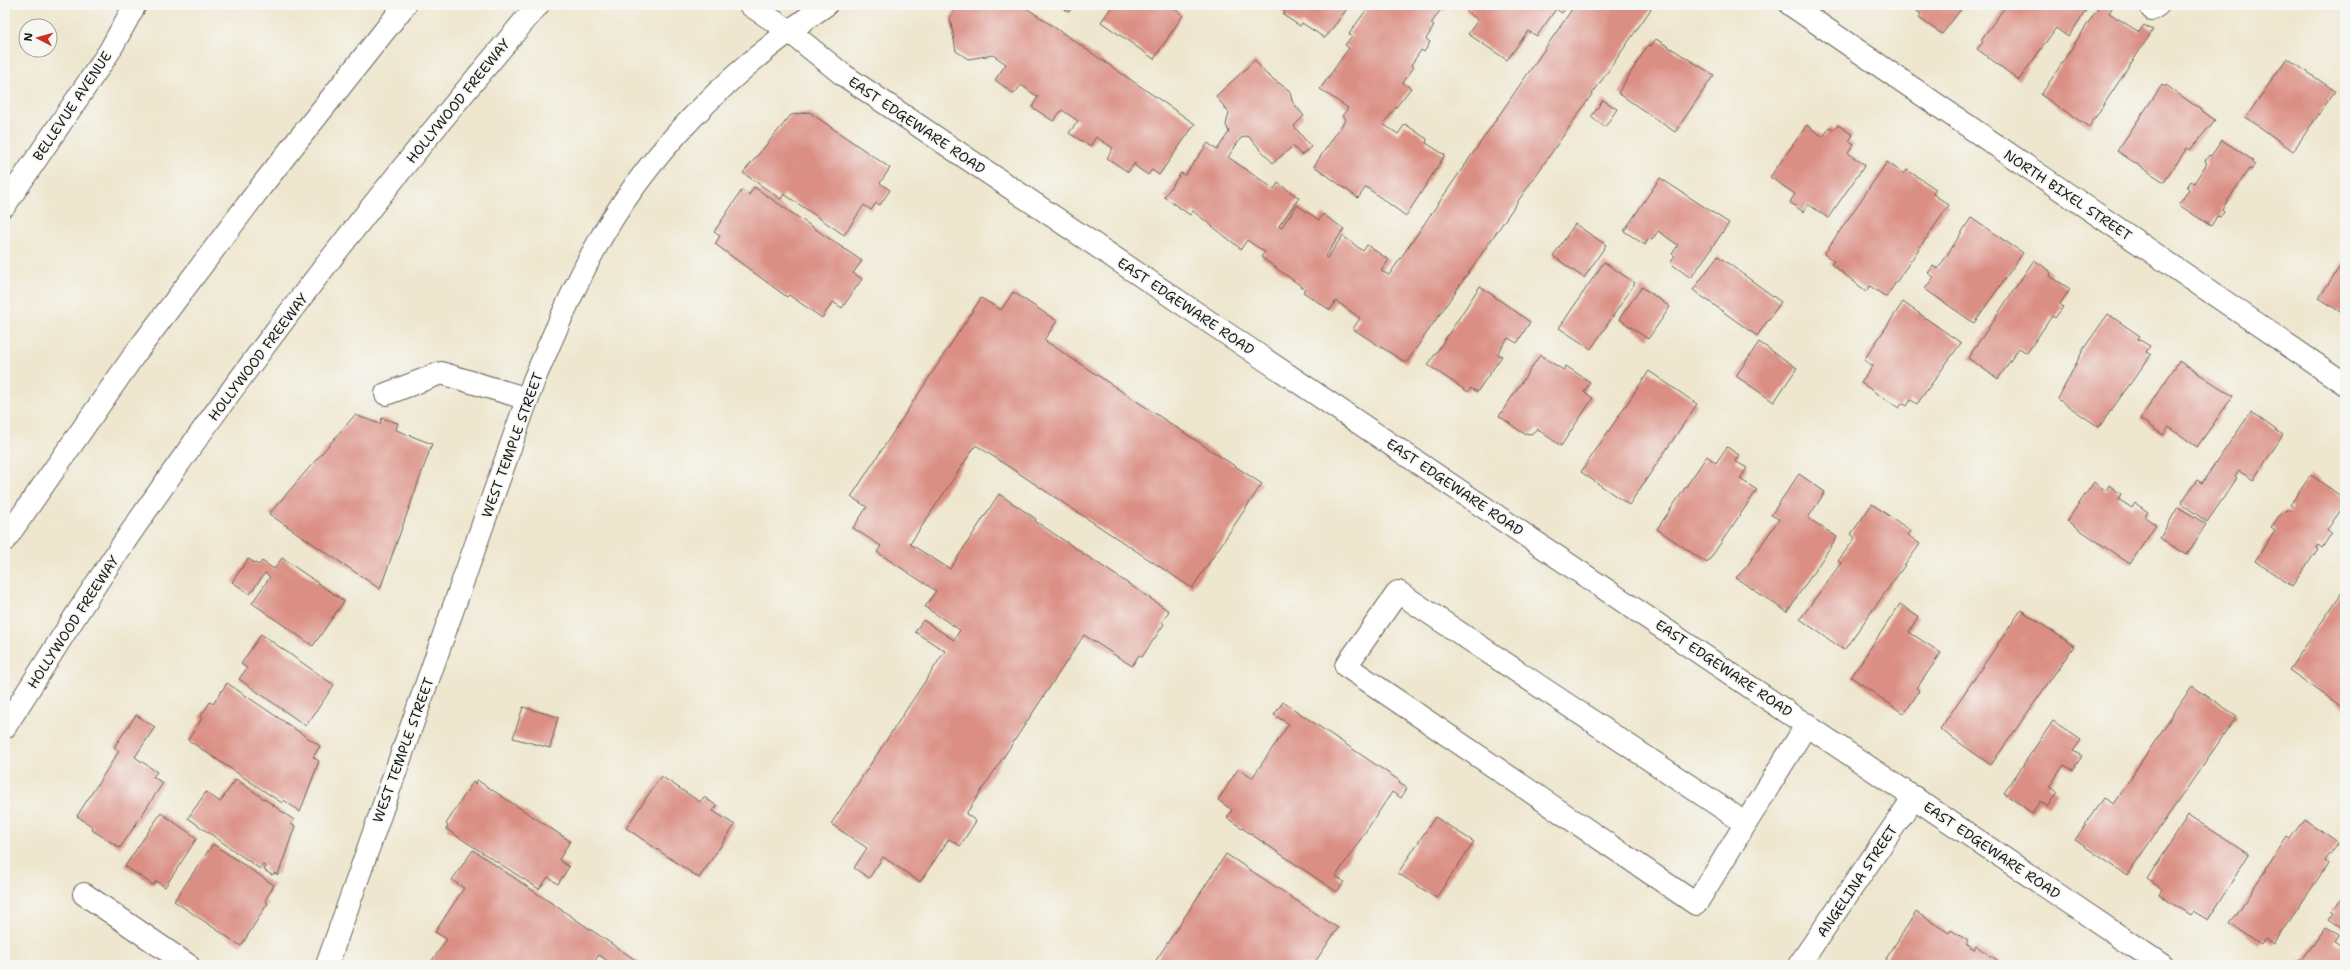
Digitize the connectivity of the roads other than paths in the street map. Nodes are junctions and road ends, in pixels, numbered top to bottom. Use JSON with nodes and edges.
{"nodes":[{"id":1,"x":135,"y":5,"type":"edge"},
{"id":2,"x":144,"y":5,"type":"edge"},
{"id":3,"x":406,"y":5,"type":"edge"},
{"id":4,"x":538,"y":5,"type":"edge"},
{"id":5,"x":750,"y":5,"type":"edge"},
{"id":6,"x":826,"y":5,"type":"edge"},
{"id":7,"x":1791,"y":5,"type":"edge"},
{"id":8,"x":789,"y":31,"type":"junction"},
{"id":9,"x":109,"y":52,"type":"junction"},
{"id":10,"x":5,"y":205,"type":"edge"},
{"id":11,"x":2345,"y":384,"type":"edge"},
{"id":12,"x":386,"y":394,"type":"dead end"},
{"id":13,"x":528,"y":399,"type":"junction"},
{"id":14,"x":5,"y":540,"type":"edge"},
{"id":15,"x":1807,"y":724,"type":"junction"},
{"id":16,"x":5,"y":727,"type":"edge"},
{"id":17,"x":1914,"y":797,"type":"junction"},
{"id":18,"x":1745,"y":823,"type":"junction"},
{"id":19,"x":84,"y":894,"type":"dead end"},
{"id":20,"x":188,"y":965,"type":"edge"},
{"id":21,"x":327,"y":965,"type":"edge"},
{"id":22,"x":1800,"y":965,"type":"edge"},
{"id":23,"x":2162,"y":965,"type":"edge"}],
"edges":[{"from":1,"to":9,"type":"main road","name":"BELLEVUE AVENUE"},
{"from":2,"to":9,"type":"main road"},
{"from":3,"to":14,"type":"main road"},
{"from":4,"to":16,"type":"main road","name":"HOLLYWOOD FREEWAY"},
{"from":5,"to":8,"type":"main road","name":"EAST EDGEWARE ROAD"},
{"from":6,"to":8,"type":"main road","name":"WEST TEMPLE STREET"},
{"from":7,"to":11,"type":"main road","name":"NORTH BIXEL STREET"},
{"from":8,"to":13,"type":"main road","name":"WEST TEMPLE STREET"},
{"from":8,"to":15,"type":"main road","name":"EAST EDGEWARE ROAD"},
{"from":9,"to":10,"type":"main road","name":"BELLEVUE AVENUE"},
{"from":12,"to":13,"type":"main road"},
{"from":13,"to":21,"type":"main road","name":"WEST TEMPLE STREET"},
{"from":15,"to":17,"type":"main road","name":"EAST EDGEWARE ROAD"},
{"from":15,"to":18,"type":"main road"},
{"from":17,"to":22,"type":"main road","name":"ANGELINA STREET"},
{"from":17,"to":23,"type":"main road","name":"EAST EDGEWARE ROAD"},
{"from":18,"to":18,"type":"main road"},
{"from":19,"to":20,"type":"main road"}]}
